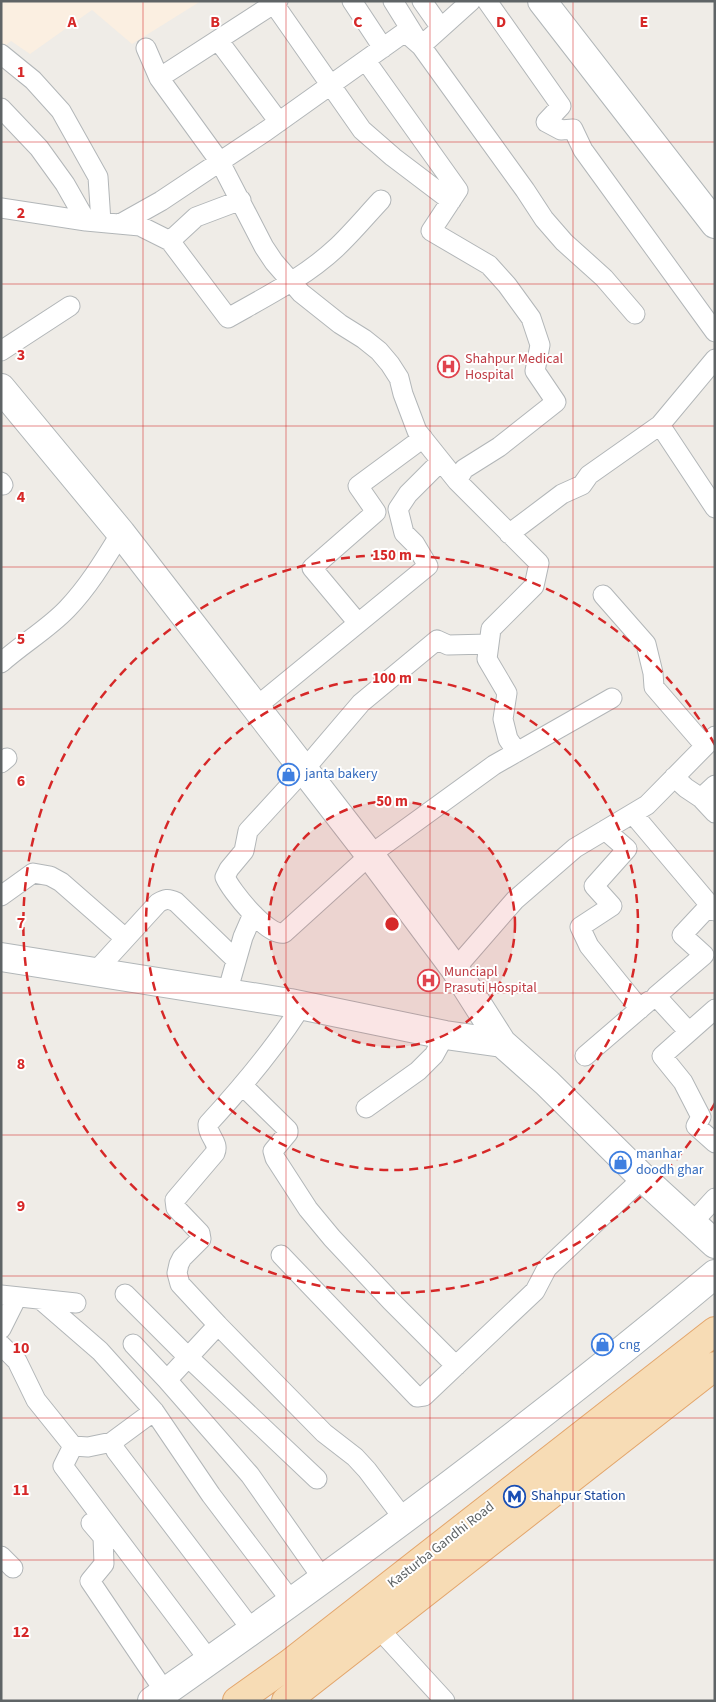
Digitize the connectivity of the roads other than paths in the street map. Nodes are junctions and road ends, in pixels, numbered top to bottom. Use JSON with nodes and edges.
{"nodes":[{"id":1,"x":352,"y":1,"type":"edge"},
{"id":2,"x":393,"y":1,"type":"edge"},
{"id":3,"x":422,"y":1,"type":"edge"},
{"id":4,"x":471,"y":1,"type":"edge"},
{"id":5,"x":487,"y":1,"type":"edge"},
{"id":6,"x":542,"y":1,"type":"edge"},
{"id":7,"x":276,"y":3,"type":"edge"},
{"id":8,"x":441,"y":28,"type":"junction"},
{"id":9,"x":218,"y":40,"type":"junction"},
{"id":10,"x":421,"y":46,"type":"junction"},
{"id":11,"x":146,"y":48,"type":"dead end"},
{"id":12,"x":383,"y":48,"type":"junction"},
{"id":13,"x":1,"y":54,"type":"edge"},
{"id":14,"x":366,"y":61,"type":"junction"},
{"id":15,"x":159,"y":78,"type":"junction"},
{"id":16,"x":330,"y":86,"type":"junction"},
{"id":17,"x":1,"y":108,"type":"edge"},
{"id":18,"x":279,"y":122,"type":"junction"},
{"id":19,"x":220,"y":162,"type":"junction"},
{"id":20,"x":241,"y":200,"type":"junction"},
{"id":21,"x":381,"y":200,"type":"dead end"},
{"id":22,"x":451,"y":201,"type":"junction"},
{"id":23,"x":1,"y":208,"type":"edge"},
{"id":24,"x":93,"y":222,"type":"junction"},
{"id":25,"x":120,"y":224,"type":"junction"},
{"id":26,"x":715,"y":224,"type":"edge"},
{"id":27,"x":170,"y":241,"type":"junction"},
{"id":28,"x":290,"y":281,"type":"junction"},
{"id":29,"x":70,"y":306,"type":"dead end"},
{"id":30,"x":634,"y":314,"type":"dead end"},
{"id":31,"x":715,"y":332,"type":"edge"},
{"id":32,"x":1,"y":351,"type":"edge"},
{"id":33,"x":715,"y":359,"type":"edge"},
{"id":34,"x":1,"y":388,"type":"edge"},
{"id":35,"x":660,"y":425,"type":"junction"},
{"id":36,"x":423,"y":438,"type":"junction"},
{"id":37,"x":440,"y":460,"type":"junction"},
{"id":38,"x":456,"y":481,"type":"junction"},
{"id":39,"x":715,"y":508,"type":"edge"},
{"id":40,"x":121,"y":533,"type":"junction"},
{"id":41,"x":509,"y":534,"type":"junction"},
{"id":42,"x":603,"y":594,"type":"dead end"},
{"id":43,"x":358,"y":623,"type":"junction"},
{"id":44,"x":489,"y":644,"type":"junction"},
{"id":45,"x":1,"y":663,"type":"edge"},
{"id":46,"x":612,"y":698,"type":"dead end"},
{"id":47,"x":256,"y":707,"type":"junction"},
{"id":48,"x":710,"y":741,"type":"edge"},
{"id":49,"x":516,"y":752,"type":"junction"},
{"id":50,"x":303,"y":771,"type":"junction"},
{"id":51,"x":674,"y":777,"type":"junction"},
{"id":52,"x":708,"y":792,"type":"edge"},
{"id":53,"x":715,"y":813,"type":"edge"},
{"id":54,"x":632,"y":814,"type":"junction"},
{"id":55,"x":605,"y":830,"type":"junction"},
{"id":56,"x":370,"y":855,"type":"junction"},
{"id":57,"x":1,"y":896,"type":"edge"},
{"id":58,"x":712,"y":908,"type":"edge"},
{"id":59,"x":252,"y":914,"type":"junction"},
{"id":60,"x":125,"y":938,"type":"junction"},
{"id":61,"x":1,"y":957,"type":"edge"},
{"id":62,"x":236,"y":960,"type":"junction"},
{"id":63,"x":455,"y":969,"type":"junction"},
{"id":64,"x":95,"y":972,"type":"junction"},
{"id":65,"x":227,"y":992,"type":"junction"},
{"id":66,"x":656,"y":996,"type":"junction"},
{"id":67,"x":302,"y":1005,"type":"junction"},
{"id":68,"x":640,"y":1009,"type":"junction"},
{"id":69,"x":715,"y":1009,"type":"edge"},
{"id":70,"x":689,"y":1032,"type":"junction"},
{"id":71,"x":445,"y":1035,"type":"junction"},
{"id":72,"x":502,"y":1043,"type":"junction"},
{"id":73,"x":585,"y":1056,"type":"dead end"},
{"id":74,"x":243,"y":1086,"type":"junction"},
{"id":75,"x":366,"y":1108,"type":"dead end"},
{"id":76,"x":715,"y":1144,"type":"edge"},
{"id":77,"x":643,"y":1178,"type":"junction"},
{"id":78,"x":715,"y":1198,"type":"edge"},
{"id":79,"x":692,"y":1223,"type":"junction"},
{"id":80,"x":715,"y":1244,"type":"edge"},
{"id":81,"x":281,"y":1255,"type":"dead end"},
{"id":82,"x":715,"y":1274,"type":"edge"},
{"id":83,"x":125,"y":1294,"type":"dead end"},
{"id":84,"x":9,"y":1296,"type":"edge"},
{"id":85,"x":40,"y":1299,"type":"junction"},
{"id":86,"x":76,"y":1303,"type":"dead end"},
{"id":87,"x":218,"y":1325,"type":"junction"},
{"id":88,"x":1,"y":1329,"type":"edge"},
{"id":89,"x":715,"y":1331,"type":"edge"},
{"id":90,"x":133,"y":1344,"type":"dead end"},
{"id":91,"x":1,"y":1345,"type":"edge"},
{"id":92,"x":188,"y":1357,"type":"junction"},
{"id":93,"x":456,"y":1366,"type":"junction"},
{"id":94,"x":715,"y":1366,"type":"edge"},
{"id":95,"x":167,"y":1380,"type":"junction"},
{"id":96,"x":154,"y":1411,"type":"junction"},
{"id":97,"x":112,"y":1442,"type":"junction"},
{"id":98,"x":73,"y":1446,"type":"junction"},
{"id":99,"x":317,"y":1479,"type":"dead end"},
{"id":100,"x":95,"y":1509,"type":"junction"},
{"id":101,"x":404,"y":1519,"type":"junction"},
{"id":102,"x":323,"y":1580,"type":"junction"},
{"id":103,"x":292,"y":1602,"type":"junction"},
{"id":104,"x":379,"y":1629,"type":"junction"},
{"id":105,"x":252,"y":1630,"type":"junction"},
{"id":106,"x":209,"y":1660,"type":"junction"},
{"id":107,"x":158,"y":1696,"type":"edge"},
{"id":108,"x":237,"y":1701,"type":"edge"},
{"id":109,"x":286,"y":1701,"type":"edge"},
{"id":110,"x":445,"y":1701,"type":"edge"}],
"edges":[{"from":1,"to":12,"type":"street"},
{"from":2,"to":10,"type":"street"},
{"from":3,"to":8,"type":"street"},
{"from":4,"to":8,"type":"street"},
{"from":5,"to":31,"type":"street"},
{"from":6,"to":26,"type":"street"},
{"from":7,"to":9,"type":"street"},
{"from":7,"to":16,"type":"street"},
{"from":8,"to":10,"type":"street"},
{"from":9,"to":15,"type":"street"},
{"from":9,"to":18,"type":"street"},
{"from":10,"to":12,"type":"street"},
{"from":10,"to":30,"type":"street"},
{"from":11,"to":15,"type":"street"},
{"from":12,"to":14,"type":"street"},
{"from":13,"to":24,"type":"street"},
{"from":14,"to":16,"type":"street"},
{"from":14,"to":22,"type":"street"},
{"from":15,"to":19,"type":"street"},
{"from":16,"to":18,"type":"street"},
{"from":16,"to":22,"type":"street"},
{"from":17,"to":24,"type":"street"},
{"from":18,"to":19,"type":"street"},
{"from":19,"to":20,"type":"street"},
{"from":19,"to":25,"type":"street"},
{"from":20,"to":27,"type":"street"},
{"from":20,"to":28,"type":"street"},
{"from":21,"to":28,"type":"street"},
{"from":22,"to":38,"type":"street"},
{"from":23,"to":24,"type":"street"},
{"from":24,"to":25,"type":"street"},
{"from":25,"to":27,"type":"street"},
{"from":27,"to":28,"type":"street"},
{"from":28,"to":36,"type":"street"},
{"from":29,"to":32,"type":"street"},
{"from":33,"to":35,"type":"street"},
{"from":34,"to":40,"type":"street"},
{"from":35,"to":39,"type":"street"},
{"from":35,"to":41,"type":"street"},
{"from":36,"to":37,"type":"street"},
{"from":36,"to":43,"type":"street"},
{"from":37,"to":38,"type":"street"},
{"from":37,"to":43,"type":"street"},
{"from":38,"to":41,"type":"street"},
{"from":40,"to":45,"type":"street"},
{"from":40,"to":47,"type":"street"},
{"from":41,"to":44,"type":"street"},
{"from":42,"to":48,"type":"street"},
{"from":43,"to":47,"type":"street"},
{"from":44,"to":49,"type":"street"},
{"from":44,"to":50,"type":"street"},
{"from":46,"to":49,"type":"street"},
{"from":47,"to":50,"type":"street"},
{"from":48,"to":51,"type":"street"},
{"from":49,"to":56,"type":"street"},
{"from":50,"to":56,"type":"street"},
{"from":50,"to":59,"type":"street"},
{"from":51,"to":52,"type":"street"},
{"from":51,"to":54,"type":"street"},
{"from":52,"to":53,"type":"street"},
{"from":54,"to":55,"type":"street"},
{"from":54,"to":58,"type":"street"},
{"from":55,"to":63,"type":"street"},
{"from":55,"to":68,"type":"street"},
{"from":56,"to":59,"type":"street"},
{"from":56,"to":63,"type":"street"},
{"from":57,"to":60,"type":"street"},
{"from":58,"to":66,"type":"street"},
{"from":59,"to":62,"type":"street"},
{"from":60,"to":62,"type":"street"},
{"from":60,"to":64,"type":"street"},
{"from":61,"to":64,"type":"street"},
{"from":62,"to":65,"type":"street"},
{"from":63,"to":72,"type":"street"},
{"from":64,"to":65,"type":"street"},
{"from":65,"to":67,"type":"street"},
{"from":66,"to":68,"type":"street"},
{"from":66,"to":70,"type":"street"},
{"from":67,"to":71,"type":"street"},
{"from":67,"to":74,"type":"street"},
{"from":68,"to":73,"type":"street"},
{"from":69,"to":70,"type":"street"},
{"from":70,"to":76,"type":"street"},
{"from":71,"to":72,"type":"street"},
{"from":71,"to":75,"type":"street"},
{"from":72,"to":77,"type":"street"},
{"from":74,"to":87,"type":"street"},
{"from":74,"to":93,"type":"street"},
{"from":77,"to":79,"type":"street"},
{"from":77,"to":93,"type":"street"},
{"from":78,"to":79,"type":"street"},
{"from":79,"to":80,"type":"street"},
{"from":81,"to":93,"type":"street"},
{"from":82,"to":101,"type":"street"},
{"from":83,"to":92,"type":"street"},
{"from":84,"to":85,"type":"street"},
{"from":84,"to":88,"type":"street"},
{"from":85,"to":86,"type":"street"},
{"from":85,"to":96,"type":"street"},
{"from":87,"to":92,"type":"street"},
{"from":87,"to":101,"type":"street"},
{"from":89,"to":108,"type":"main road","name":"Kasturba Gandhi Road"},
{"from":90,"to":95,"type":"street"},
{"from":91,"to":98,"type":"street"},
{"from":92,"to":95,"type":"street"},
{"from":92,"to":99,"type":"street"},
{"from":94,"to":104,"type":"main road","name":"Kasturba Gandhi Road"},
{"from":95,"to":102,"type":"street"},
{"from":96,"to":97,"type":"street"},
{"from":96,"to":103,"type":"street"},
{"from":97,"to":98,"type":"street"},
{"from":97,"to":105,"type":"street"},
{"from":98,"to":100,"type":"street"},
{"from":100,"to":106,"type":"street"},
{"from":100,"to":107,"type":"street"},
{"from":101,"to":102,"type":"street"},
{"from":102,"to":103,"type":"street"},
{"from":103,"to":105,"type":"street"},
{"from":104,"to":109,"type":"main road","name":"Kasturba Gandhi Road"},
{"from":104,"to":110,"type":"street"},
{"from":105,"to":106,"type":"street"},
{"from":106,"to":107,"type":"street"}]}
